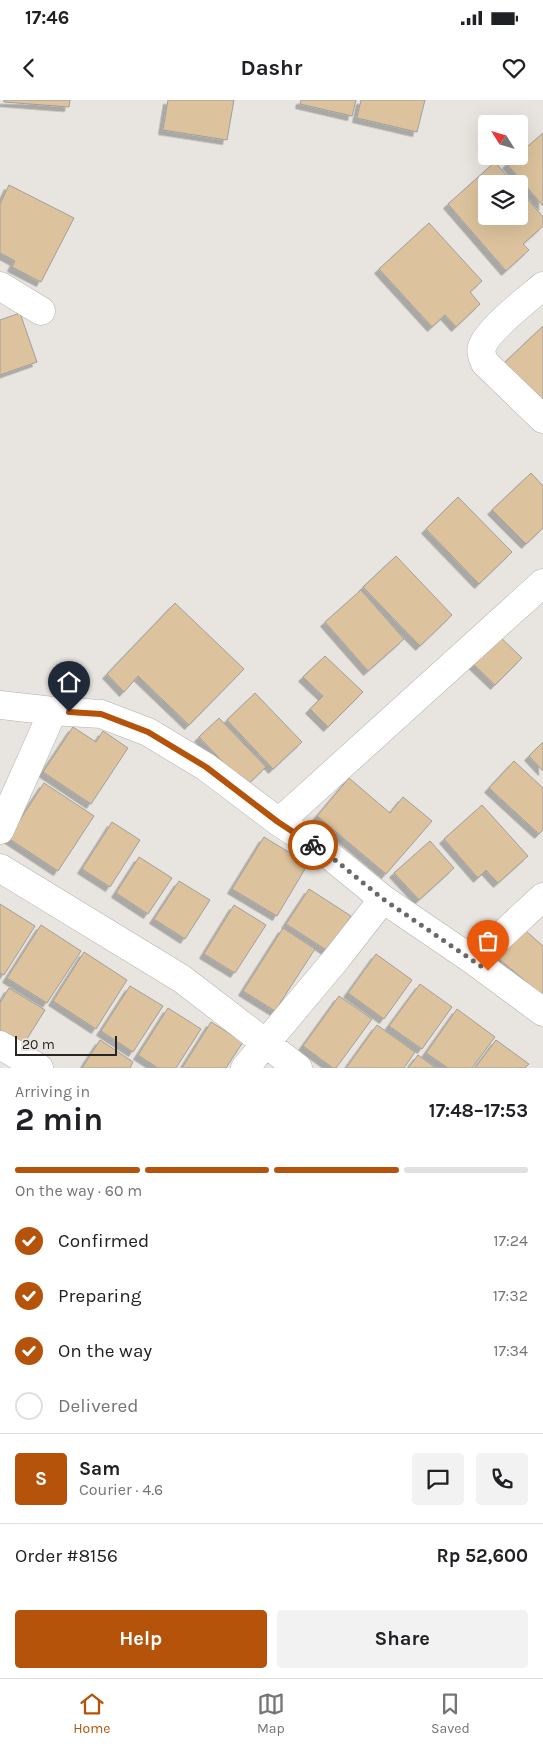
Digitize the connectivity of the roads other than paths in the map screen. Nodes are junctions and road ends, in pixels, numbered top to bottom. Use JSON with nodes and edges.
{"nodes":[{"id":1,"x":0,"y":286,"type":"edge"},
{"id":2,"x":543,"y":286,"type":"edge"},
{"id":3,"x":41,"y":311,"type":"dead end"},
{"id":4,"x":543,"y":419,"type":"edge"},
{"id":5,"x":543,"y":583,"type":"edge"},
{"id":6,"x":0,"y":705,"type":"edge"},
{"id":7,"x":52,"y":711,"type":"junction"},
{"id":8,"x":278,"y":822,"type":"junction"},
{"id":9,"x":0,"y":830,"type":"edge"},
{"id":10,"x":0,"y":868,"type":"edge"},
{"id":11,"x":543,"y":897,"type":"edge"},
{"id":12,"x":383,"y":899,"type":"junction"},
{"id":13,"x":474,"y":961,"type":"junction"},
{"id":14,"x":543,"y":1012,"type":"edge"},
{"id":15,"x":265,"y":1044,"type":"junction"},
{"id":16,"x":0,"y":1045,"type":"edge"},
{"id":17,"x":39,"y":1068,"type":"edge"},
{"id":18,"x":245,"y":1068,"type":"edge"},
{"id":19,"x":298,"y":1068,"type":"edge"}],
"edges":[{"from":1,"to":3,"type":"street"},
{"from":2,"to":4,"type":"street"},
{"from":5,"to":8,"type":"street"},
{"from":6,"to":7,"type":"street"},
{"from":7,"to":8,"type":"street"},
{"from":7,"to":9,"type":"street"},
{"from":8,"to":12,"type":"street"},
{"from":10,"to":15,"type":"street"},
{"from":11,"to":13,"type":"street"},
{"from":12,"to":13,"type":"street"},
{"from":12,"to":15,"type":"street"},
{"from":13,"to":14,"type":"street"},
{"from":15,"to":18,"type":"street"},
{"from":15,"to":19,"type":"street"},
{"from":16,"to":17,"type":"street"}]}
